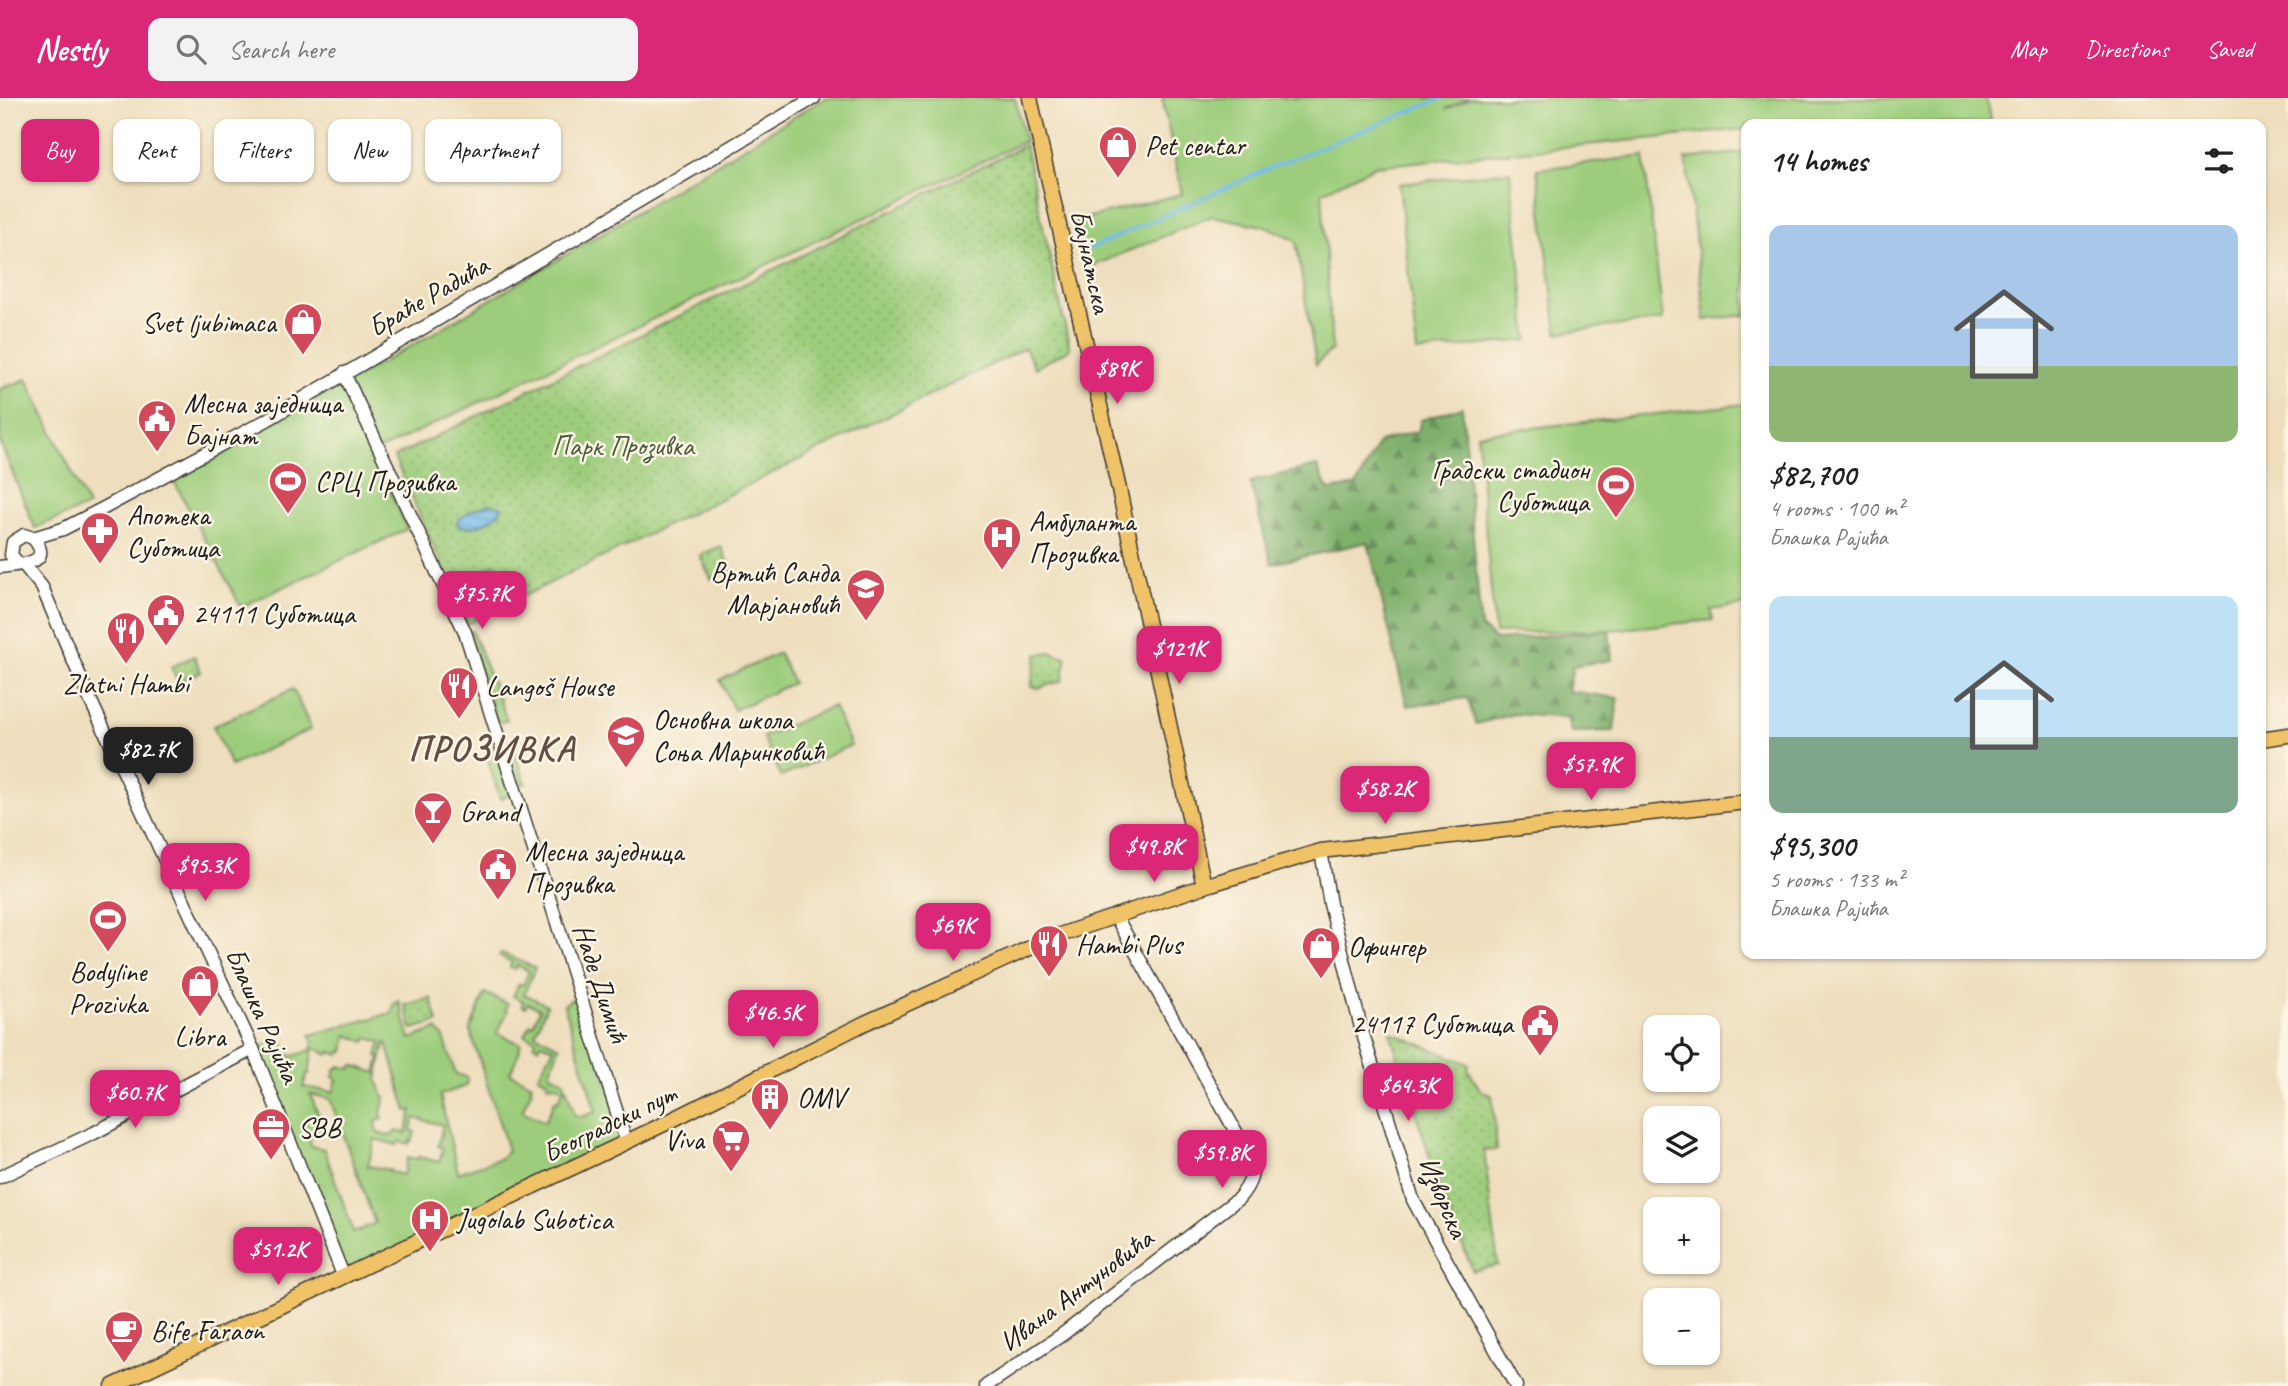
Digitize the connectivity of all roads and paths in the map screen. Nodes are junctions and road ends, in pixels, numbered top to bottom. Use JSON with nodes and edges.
{"nodes":[{"id":1,"x":814,"y":98,"type":"edge"},
{"id":2,"x":1030,"y":98,"type":"edge"},
{"id":3,"x":344,"y":373,"type":"junction"},
{"id":4,"x":37,"y":548,"type":"junction"},
{"id":5,"x":13,"y":559,"type":"edge"},
{"id":6,"x":0,"y":567,"type":"edge"},
{"id":7,"x":42,"y":587,"type":"junction"},
{"id":8,"x":2288,"y":736,"type":"edge"},
{"id":9,"x":2266,"y":738,"type":"edge"},
{"id":10,"x":1741,"y":803,"type":"edge"},
{"id":11,"x":1321,"y":851,"type":"junction"},
{"id":12,"x":1204,"y":886,"type":"junction"},
{"id":13,"x":1115,"y":915,"type":"junction"},
{"id":14,"x":253,"y":1049,"type":"junction"},
{"id":15,"x":626,"y":1141,"type":"junction"},
{"id":16,"x":0,"y":1177,"type":"edge"},
{"id":17,"x":343,"y":1275,"type":"junction"},
{"id":18,"x":113,"y":1386,"type":"edge"},
{"id":19,"x":986,"y":1386,"type":"edge"},
{"id":20,"x":1516,"y":1386,"type":"edge"}],
"edges":[{"from":1,"to":3,"type":"street","name":"Браће Радића"},
{"from":2,"to":12,"type":"main road","name":"Бајнатска"},
{"from":3,"to":4,"type":"street","name":"Браће Радића"},
{"from":3,"to":15,"type":"street","name":"Наде Димић"},
{"from":4,"to":5,"type":"street"},
{"from":4,"to":5,"type":"street"},
{"from":4,"to":7,"type":"street","name":"Блашка Рајића"},
{"from":5,"to":6,"type":"street"},
{"from":5,"to":7,"type":"street","name":"Блашка Рајића"},
{"from":7,"to":14,"type":"street","name":"Блашка Рајића"},
{"from":8,"to":9,"type":"main road"},
{"from":10,"to":11,"type":"main road","name":"Београдски пут"},
{"from":11,"to":12,"type":"main road","name":"Београдски пут"},
{"from":11,"to":20,"type":"street","name":"Изворска"},
{"from":12,"to":13,"type":"main road","name":"Београдски пут"},
{"from":13,"to":15,"type":"main road","name":"Београдски пут"},
{"from":13,"to":19,"type":"street","name":"Ивана Антуновића"},
{"from":14,"to":16,"type":"street"},
{"from":14,"to":17,"type":"street","name":"Блашка Рајића"},
{"from":15,"to":17,"type":"main road","name":"Београдски пут"},
{"from":17,"to":18,"type":"main road","name":"Београдски пут"}]}
